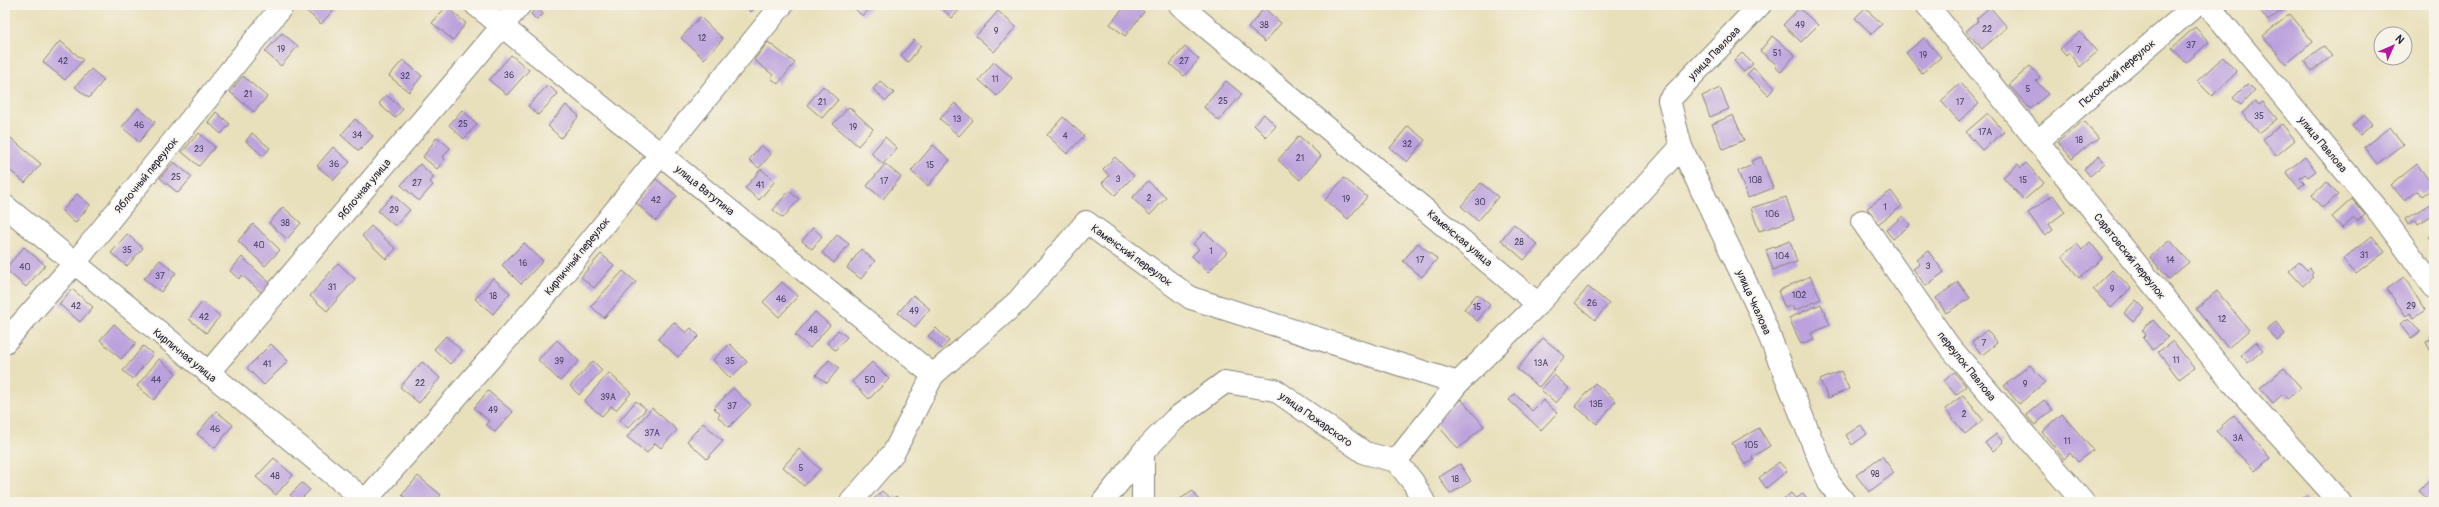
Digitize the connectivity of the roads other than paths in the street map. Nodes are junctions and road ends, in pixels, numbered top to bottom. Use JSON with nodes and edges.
{"nodes":[{"id":1,"x":284,"y":5,"type":"edge"},
{"id":2,"x":476,"y":5,"type":"edge"},
{"id":3,"x":520,"y":5,"type":"edge"},
{"id":4,"x":782,"y":5,"type":"edge"},
{"id":5,"x":1180,"y":5,"type":"edge"},
{"id":6,"x":1760,"y":5,"type":"edge"},
{"id":7,"x":1927,"y":5,"type":"edge"},
{"id":8,"x":2196,"y":5,"type":"edge"},
{"id":9,"x":2208,"y":5,"type":"edge"},
{"id":10,"x":501,"y":27,"type":"junction"},
{"id":11,"x":1669,"y":100,"type":"joint"},
{"id":12,"x":2037,"y":142,"type":"junction"},
{"id":13,"x":1681,"y":147,"type":"junction"},
{"id":14,"x":660,"y":153,"type":"junction"},
{"id":15,"x":5,"y":206,"type":"edge"},
{"id":16,"x":1862,"y":221,"type":"dead end"},
{"id":17,"x":74,"y":264,"type":"junction"},
{"id":18,"x":2434,"y":287,"type":"edge"},
{"id":19,"x":1538,"y":304,"type":"junction"},
{"id":20,"x":5,"y":342,"type":"edge"},
{"id":21,"x":208,"y":373,"type":"junction"},
{"id":22,"x":933,"y":375,"type":"junction"},
{"id":23,"x":1458,"y":383,"type":"junction"},
{"id":24,"x":1143,"y":452,"type":"junction"},
{"id":25,"x":1396,"y":461,"type":"junction"},
{"id":26,"x":366,"y":502,"type":"edge"},
{"id":27,"x":851,"y":502,"type":"edge"},
{"id":28,"x":1103,"y":502,"type":"edge"},
{"id":29,"x":1143,"y":502,"type":"edge"},
{"id":30,"x":1424,"y":502,"type":"edge"},
{"id":31,"x":1844,"y":502,"type":"edge"},
{"id":32,"x":2083,"y":502,"type":"edge"},
{"id":33,"x":2340,"y":502,"type":"edge"}],
"edges":[{"from":1,"to":17,"type":"street","name":"Яблочный переулок"},
{"from":2,"to":10,"type":"street","name":"улица Ватутина"},
{"from":3,"to":10,"type":"street","name":"Яблочная улица"},
{"from":4,"to":14,"type":"street","name":"Кирпичный переулок"},
{"from":5,"to":19,"type":"street","name":"Каменская улица"},
{"from":6,"to":11,"type":"street","name":"улица Павлова"},
{"from":7,"to":12,"type":"street","name":"Саратовский переулок"},
{"from":8,"to":12,"type":"street","name":"Псковский переулок"},
{"from":9,"to":18,"type":"street","name":"улица Павлова"},
{"from":10,"to":14,"type":"street","name":"улица Ватутина"},
{"from":10,"to":21,"type":"street","name":"Яблочная улица"},
{"from":11,"to":13,"type":"street","name":"улица Чкалова"},
{"from":12,"to":33,"type":"street","name":"Саратовский переулок"},
{"from":13,"to":19,"type":"street"},
{"from":13,"to":31,"type":"street","name":"улица Чкалова"},
{"from":14,"to":22,"type":"street","name":"улица Ватутина"},
{"from":14,"to":26,"type":"street","name":"Кирпичный переулок"},
{"from":15,"to":17,"type":"street","name":"Кирпичная улица"},
{"from":16,"to":32,"type":"street","name":"переулок Павлова"},
{"from":17,"to":20,"type":"street","name":"Яблочный переулок"},
{"from":17,"to":21,"type":"street","name":"Кирпичная улица"},
{"from":19,"to":23,"type":"street"},
{"from":21,"to":26,"type":"street","name":"Кирпичная улица"},
{"from":22,"to":23,"type":"street","name":"Каменский переулок"},
{"from":22,"to":27,"type":"street","name":"Каменский переулок"},
{"from":23,"to":25,"type":"street"},
{"from":24,"to":25,"type":"street","name":"улица Пожарского"},
{"from":24,"to":28,"type":"street","name":"улица Пожарского"},
{"from":24,"to":29,"type":"street"},
{"from":25,"to":30,"type":"street"}]}
